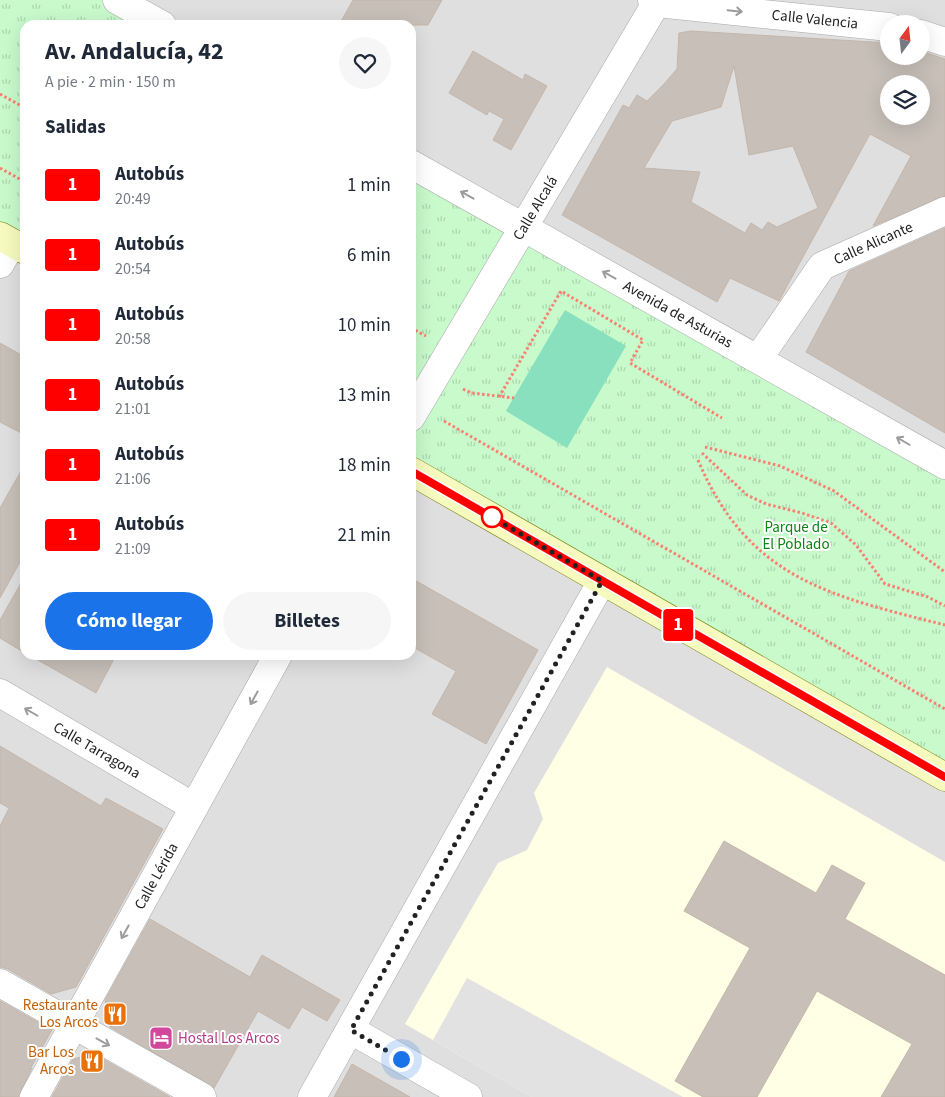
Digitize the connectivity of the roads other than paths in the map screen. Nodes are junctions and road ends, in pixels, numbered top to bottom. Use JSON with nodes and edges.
{"nodes":[{"id":1,"x":117,"y":0,"type":"edge"},
{"id":2,"x":656,"y":1,"type":"edge"},
{"id":3,"x":153,"y":20,"type":"edge"},
{"id":4,"x":880,"y":26,"type":"edge"},
{"id":5,"x":930,"y":37,"type":"edge"},
{"id":6,"x":945,"y":42,"type":"edge"},
{"id":7,"x":416,"y":167,"type":"edge"},
{"id":8,"x":945,"y":211,"type":"edge"},
{"id":9,"x":524,"y":227,"type":"junction"},
{"id":10,"x":758,"y":359,"type":"junction"},
{"id":11,"x":416,"y":409,"type":"edge"},
{"id":12,"x":945,"y":465,"type":"edge"},
{"id":13,"x":416,"y":474,"type":"edge"},
{"id":14,"x":602,"y":581,"type":"junction"},
{"id":15,"x":275,"y":660,"type":"edge"},
{"id":16,"x":0,"y":693,"type":"edge"},
{"id":17,"x":945,"y":777,"type":"edge"},
{"id":18,"x":194,"y":807,"type":"junction"},
{"id":19,"x":0,"y":983,"type":"edge"},
{"id":20,"x":73,"y":1025,"type":"junction"},
{"id":21,"x":351,"y":1030,"type":"junction"},
{"id":22,"x":34,"y":1097,"type":"edge"},
{"id":23,"x":202,"y":1097,"type":"edge"},
{"id":24,"x":312,"y":1097,"type":"edge"},
{"id":25,"x":468,"y":1097,"type":"edge"}],
"edges":[{"from":1,"to":3,"type":"street"},
{"from":2,"to":4,"type":"street","name":"Calle Valencia","one_way":true},
{"from":2,"to":9,"type":"street","name":"Calle Alcalá"},
{"from":5,"to":6,"type":"street"},
{"from":9,"to":7,"type":"street","name":"Avenida de Asturias","one_way":true},
{"from":8,"to":10,"type":"street","name":"Calle Alicante"},
{"from":10,"to":9,"type":"street","name":"Avenida de Asturias","one_way":true},
{"from":9,"to":11,"type":"street","name":"Calle Alcalá"},
{"from":12,"to":10,"type":"street","name":"Avenida de Asturias","one_way":true},
{"from":13,"to":14,"type":"street"},
{"from":14,"to":17,"type":"street"},
{"from":14,"to":21,"type":"street"},
{"from":15,"to":18,"type":"street","name":"Calle Lérida","one_way":true},
{"from":18,"to":16,"type":"street","name":"Calle Tarragona","one_way":true},
{"from":18,"to":20,"type":"street","name":"Calle Lérida","one_way":true},
{"from":19,"to":20,"type":"street"},
{"from":20,"to":22,"type":"street","name":"Calle Lérida"},
{"from":20,"to":23,"type":"street","one_way":true},
{"from":21,"to":24,"type":"street"},
{"from":21,"to":25,"type":"street"}]}
